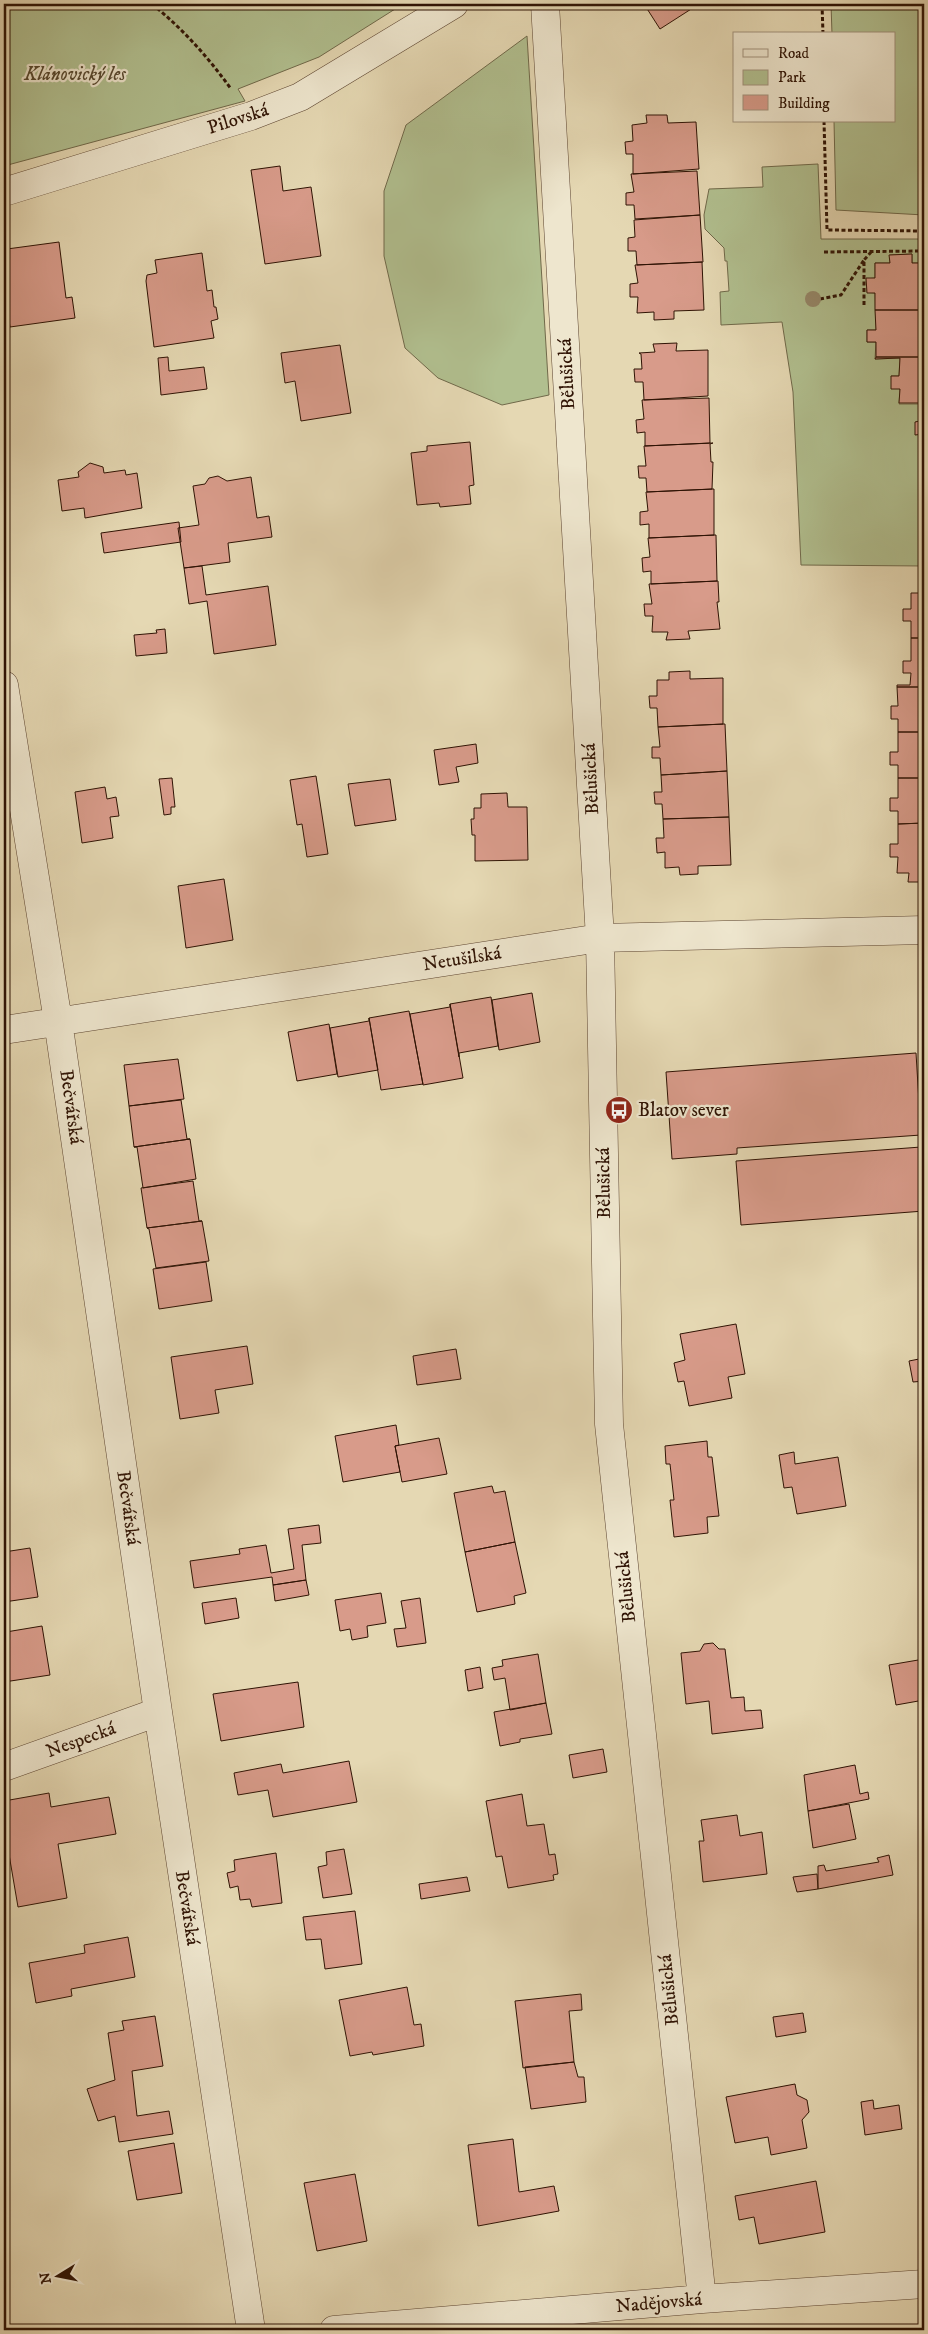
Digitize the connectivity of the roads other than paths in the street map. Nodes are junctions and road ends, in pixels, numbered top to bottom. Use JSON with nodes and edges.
{"nodes":[{"id":1,"x":454,"y":4,"type":"edge"},
{"id":2,"x":545,"y":4,"type":"edge"},
{"id":3,"x":4,"y":192,"type":"edge"},
{"id":4,"x":4,"y":686,"type":"edge"},
{"id":5,"x":924,"y":930,"type":"edge"},
{"id":6,"x":600,"y":938,"type":"junction"},
{"id":7,"x":58,"y":1021,"type":"junction"},
{"id":8,"x":4,"y":1030,"type":"edge"},
{"id":9,"x":158,"y":1712,"type":"junction"},
{"id":10,"x":4,"y":1767,"type":"edge"},
{"id":11,"x":924,"y":2284,"type":"edge"},
{"id":12,"x":702,"y":2300,"type":"junction"},
{"id":13,"x":251,"y":2330,"type":"edge"},
{"id":14,"x":334,"y":2330,"type":"edge"}],
"edges":[{"from":1,"to":3,"type":"street","name":"Pilovská"},
{"from":2,"to":6,"type":"street","name":"Bělušická"},
{"from":4,"to":7,"type":"street","name":"Bečvářská"},
{"from":5,"to":6,"type":"street","name":"Netušilská"},
{"from":6,"to":7,"type":"street","name":"Netušilská"},
{"from":6,"to":12,"type":"street","name":"Bělušická"},
{"from":7,"to":8,"type":"street","name":"Netušilská"},
{"from":7,"to":9,"type":"street","name":"Bečvářská"},
{"from":9,"to":10,"type":"street","name":"Nespecká"},
{"from":9,"to":13,"type":"street","name":"Bečvářská"},
{"from":11,"to":12,"type":"street","name":"Nadějovská"},
{"from":12,"to":14,"type":"street","name":"Nadějovská"}]}
